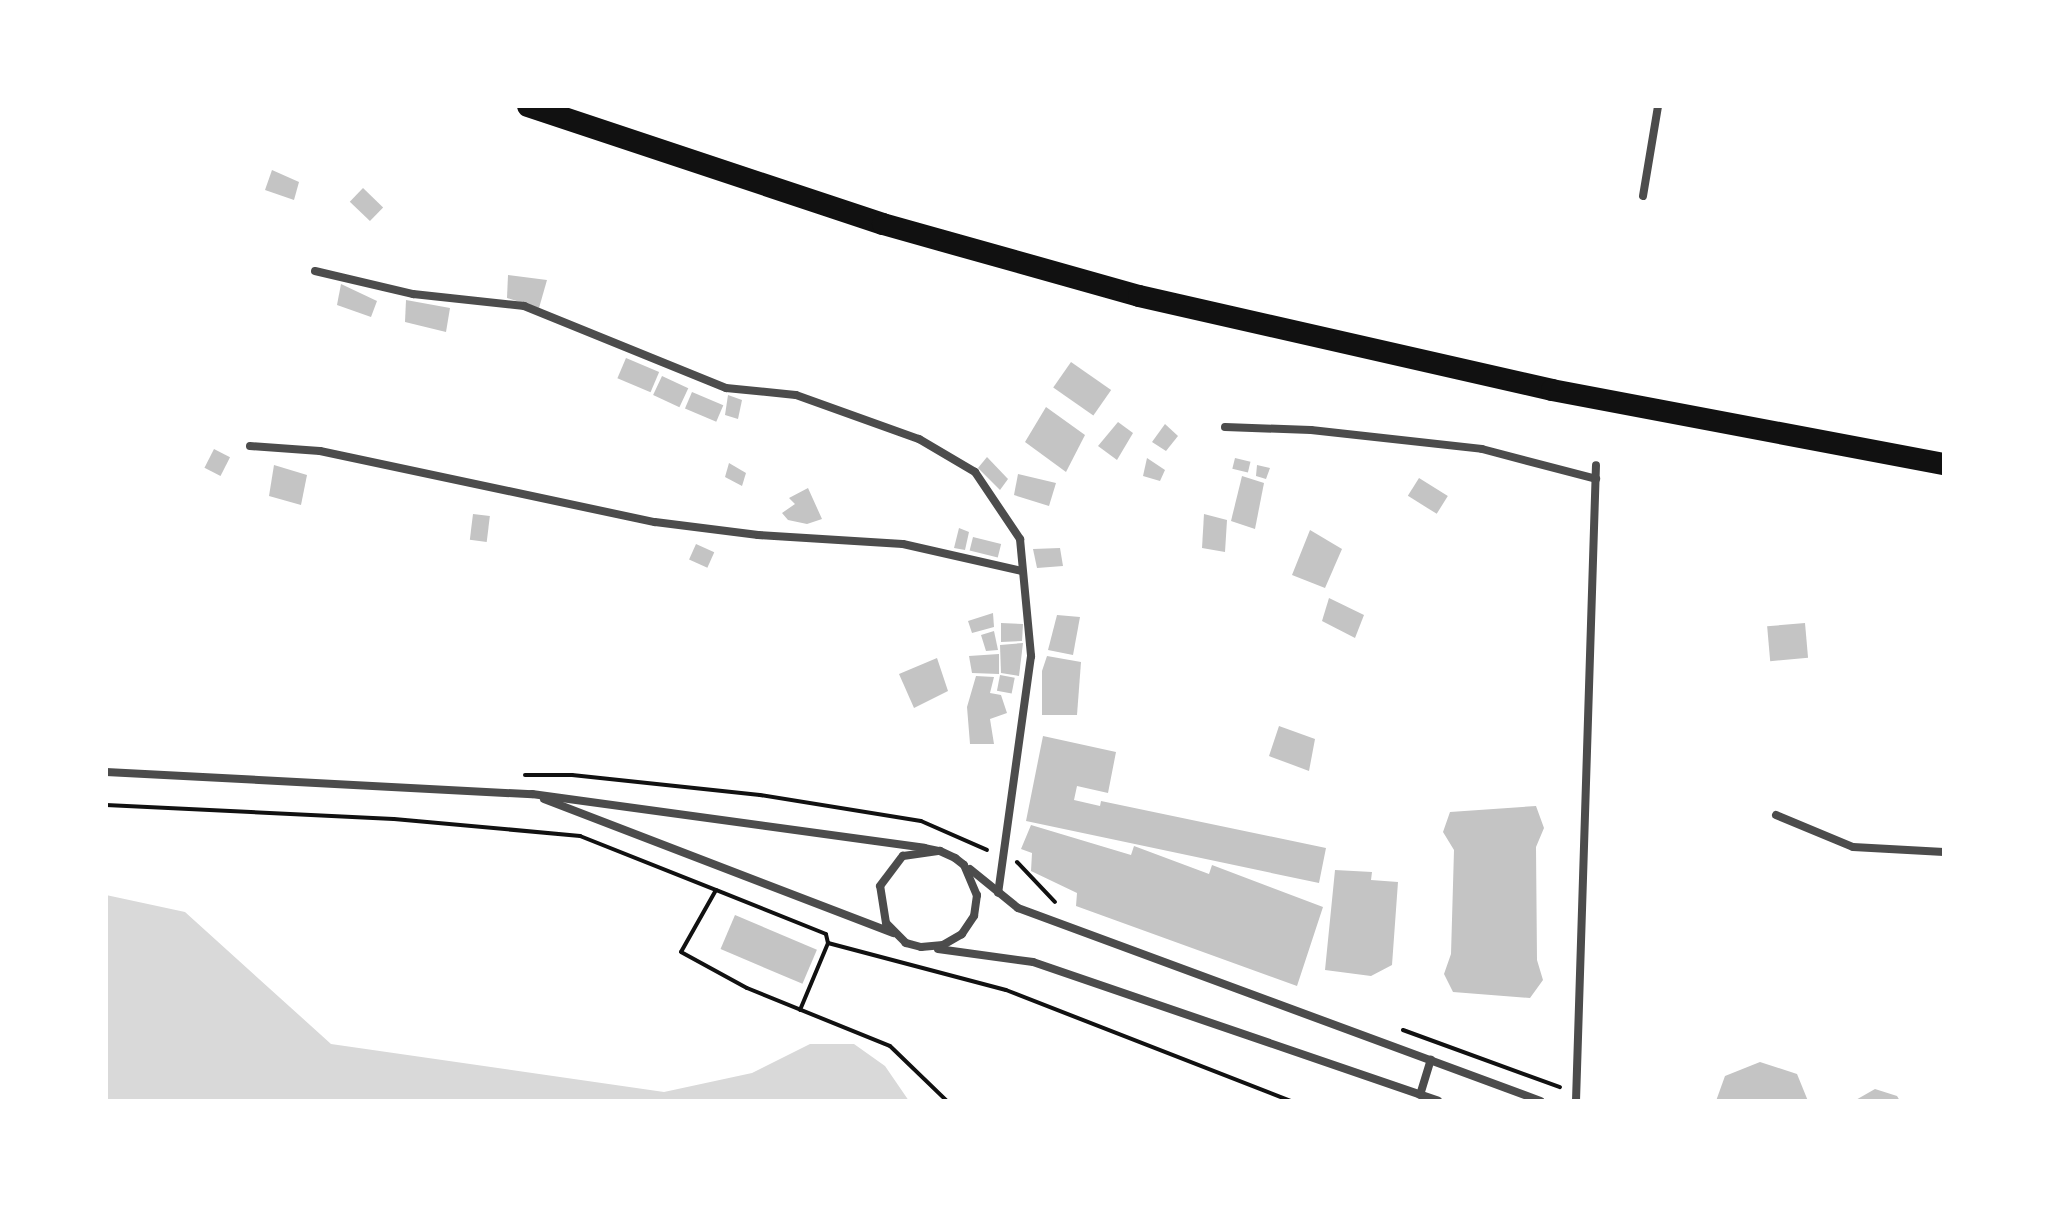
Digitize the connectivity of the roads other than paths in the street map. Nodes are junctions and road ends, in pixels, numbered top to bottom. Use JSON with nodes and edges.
{"nodes":[{"id":1,"x":528,"y":106,"type":"edge"},
{"id":2,"x":1658,"y":106,"type":"edge"},
{"id":3,"x":1643,"y":196,"type":"dead end"},
{"id":4,"x":315,"y":271,"type":"dead end"},
{"id":5,"x":1225,"y":427,"type":"dead end"},
{"id":6,"x":250,"y":446,"type":"dead end"},
{"id":7,"x":1944,"y":464,"type":"edge"},
{"id":8,"x":1596,"y":465,"type":"dead end"},
{"id":9,"x":1596,"y":479,"type":"junction"},
{"id":10,"x":1022,"y":571,"type":"junction"},
{"id":11,"x":106,"y":772,"type":"edge"},
{"id":12,"x":532,"y":794,"type":"junction"},
{"id":13,"x":1776,"y":815,"type":"dead end"},
{"id":14,"x":940,"y":851,"type":"junction"},
{"id":15,"x":1944,"y":852,"type":"edge"},
{"id":16,"x":955,"y":858,"type":"junction"},
{"id":17,"x":998,"y":893,"type":"junction"},
{"id":18,"x":894,"y":933,"type":"junction"},
{"id":19,"x":921,"y":947,"type":"junction"},
{"id":20,"x":1431,"y":1060,"type":"junction"},
{"id":21,"x":1420,"y":1095,"type":"junction"},
{"id":22,"x":1438,"y":1101,"type":"edge"},
{"id":23,"x":1541,"y":1101,"type":"edge"},
{"id":24,"x":1576,"y":1101,"type":"edge"}],
"edges":[{"from":1,"to":7,"type":"highway"},
{"from":2,"to":3,"type":"street"},
{"from":4,"to":10,"type":"street"},
{"from":5,"to":9,"type":"street"},
{"from":6,"to":10,"type":"street"},
{"from":8,"to":9,"type":"street"},
{"from":9,"to":24,"type":"street"},
{"from":10,"to":17,"type":"street"},
{"from":11,"to":12,"type":"street"},
{"from":12,"to":14,"type":"street"},
{"from":12,"to":18,"type":"street"},
{"from":13,"to":15,"type":"street"},
{"from":14,"to":16,"type":"street"},
{"from":14,"to":18,"type":"street"},
{"from":16,"to":17,"type":"street"},
{"from":16,"to":19,"type":"street"},
{"from":17,"to":20,"type":"street"},
{"from":18,"to":19,"type":"street"},
{"from":19,"to":21,"type":"street"},
{"from":20,"to":21,"type":"street"},
{"from":20,"to":23,"type":"street"},
{"from":21,"to":22,"type":"street"}]}
